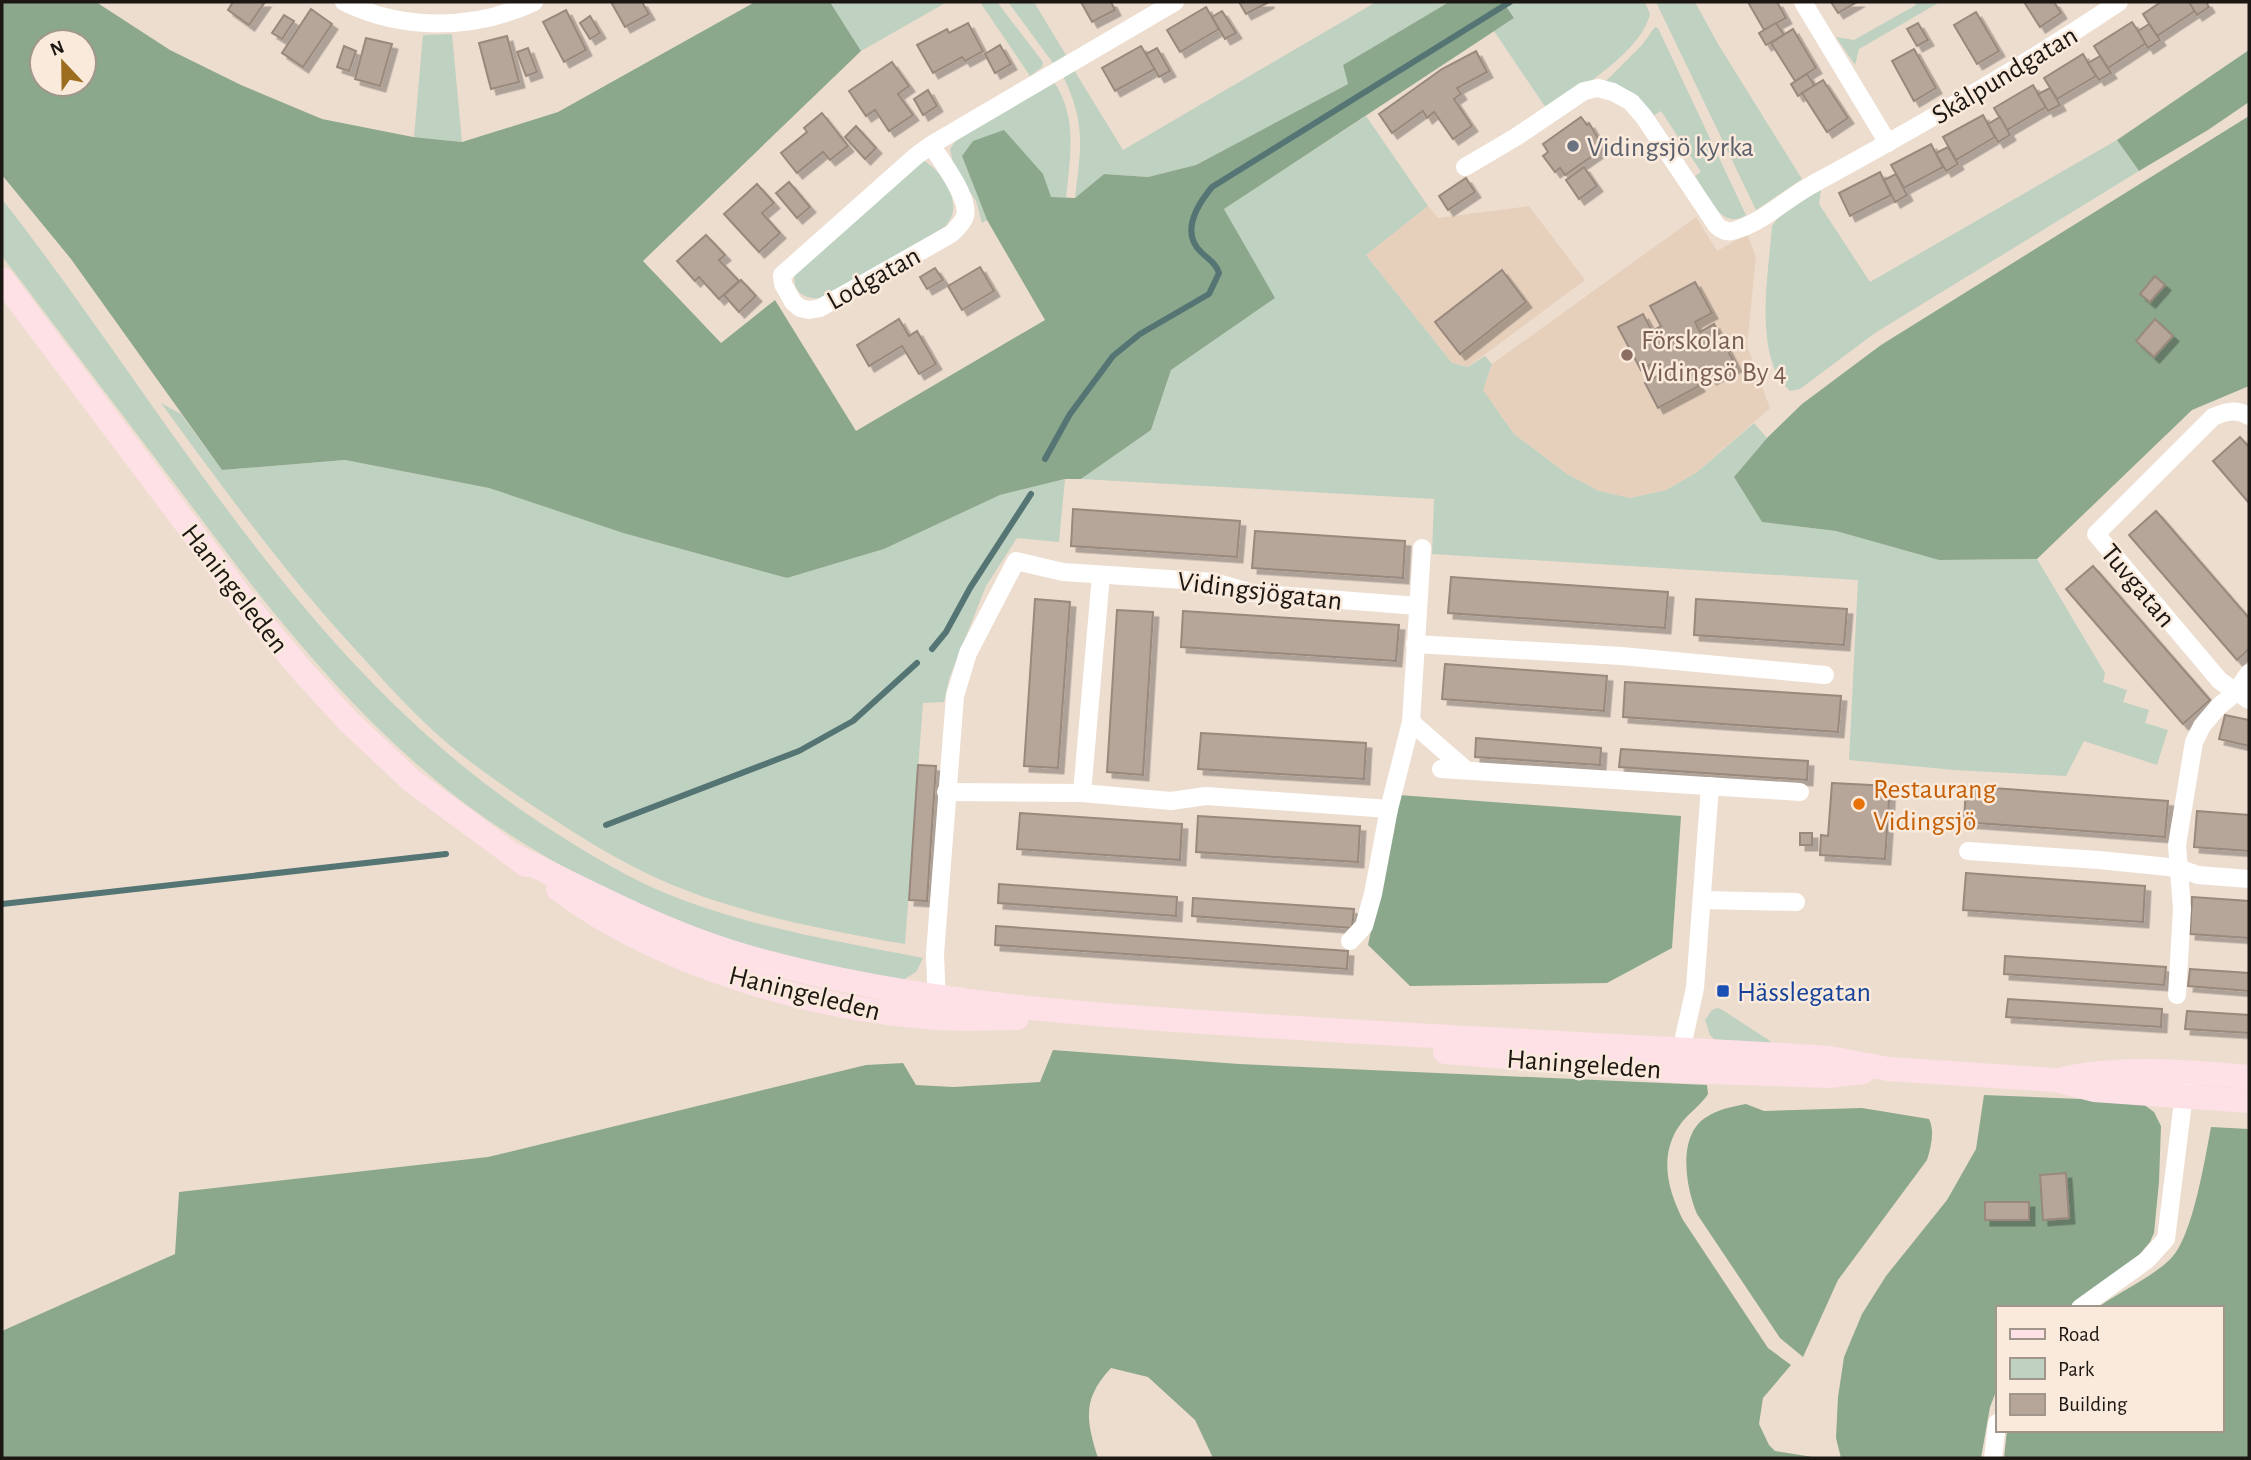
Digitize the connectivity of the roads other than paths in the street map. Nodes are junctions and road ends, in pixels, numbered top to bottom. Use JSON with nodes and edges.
{"nodes":[{"id":1,"x":344,"y":2,"type":"edge"},
{"id":2,"x":534,"y":2,"type":"edge"},
{"id":3,"x":1175,"y":2,"type":"edge"},
{"id":4,"x":1803,"y":2,"type":"edge"},
{"id":5,"x":2119,"y":2,"type":"edge"},
{"id":6,"x":1888,"y":143,"type":"junction"},
{"id":7,"x":931,"y":145,"type":"junction"},
{"id":8,"x":1465,"y":167,"type":"dead end"},
{"id":9,"x":2,"y":279,"type":"edge"},
{"id":10,"x":2249,"y":415,"type":"edge"},
{"id":11,"x":1422,"y":548,"type":"dead end"},
{"id":12,"x":1101,"y":575,"type":"junction"},
{"id":13,"x":1418,"y":606,"type":"junction"},
{"id":14,"x":1415,"y":644,"type":"junction"},
{"id":15,"x":2249,"y":673,"type":"edge"},
{"id":16,"x":1825,"y":675,"type":"dead end"},
{"id":17,"x":2242,"y":696,"type":"edge"},
{"id":18,"x":1411,"y":722,"type":"junction"},
{"id":19,"x":1441,"y":769,"type":"dead end"},
{"id":20,"x":1465,"y":769,"type":"junction"},
{"id":21,"x":1710,"y":786,"type":"junction"},
{"id":22,"x":946,"y":792,"type":"junction"},
{"id":23,"x":1800,"y":792,"type":"dead end"},
{"id":24,"x":1082,"y":793,"type":"junction"},
{"id":25,"x":1389,"y":808,"type":"junction"},
{"id":26,"x":1968,"y":852,"type":"dead end"},
{"id":27,"x":2178,"y":868,"type":"junction"},
{"id":28,"x":2249,"y":879,"type":"edge"},
{"id":29,"x":1702,"y":900,"type":"junction"},
{"id":30,"x":1796,"y":902,"type":"dead end"},
{"id":31,"x":1350,"y":941,"type":"dead end"},
{"id":32,"x":2177,"y":995,"type":"dead end"},
{"id":33,"x":937,"y":1007,"type":"junction"},
{"id":34,"x":1679,"y":1060,"type":"junction"},
{"id":35,"x":2249,"y":1077,"type":"edge"},
{"id":36,"x":2185,"y":1084,"type":"junction"},
{"id":37,"x":2249,"y":1101,"type":"edge"},
{"id":38,"x":2083,"y":1306,"type":"edge"},
{"id":39,"x":1996,"y":1432,"type":"edge"},
{"id":40,"x":1993,"y":1458,"type":"edge"}],
"edges":[{"from":1,"to":2,"type":"street"},
{"from":3,"to":7,"type":"street","name":"Lodgatan"},
{"from":4,"to":6,"type":"street"},
{"from":5,"to":6,"type":"street","name":"Skålpundgatan"},
{"from":6,"to":8,"type":"street","name":"Skålpundgatan"},
{"from":7,"to":7,"type":"street","name":"Lodgatan"},
{"from":9,"to":33,"type":"main road","name":"Haningeleden"},
{"from":10,"to":17,"type":"street","name":"Tuvgatan"},
{"from":11,"to":13,"type":"street"},
{"from":12,"to":13,"type":"street","name":"Vidingsjögatan"},
{"from":12,"to":22,"type":"street","name":"Vidingsjögatan"},
{"from":12,"to":24,"type":"street"},
{"from":13,"to":14,"type":"street"},
{"from":14,"to":16,"type":"street"},
{"from":14,"to":18,"type":"street"},
{"from":15,"to":17,"type":"street"},
{"from":17,"to":27,"type":"street"},
{"from":18,"to":20,"type":"street"},
{"from":18,"to":25,"type":"street"},
{"from":19,"to":20,"type":"street"},
{"from":20,"to":21,"type":"street"},
{"from":21,"to":23,"type":"street"},
{"from":21,"to":29,"type":"street"},
{"from":22,"to":24,"type":"street"},
{"from":22,"to":33,"type":"street","name":"Vidingsjögatan"},
{"from":24,"to":25,"type":"street"},
{"from":25,"to":31,"type":"street"},
{"from":26,"to":27,"type":"street"},
{"from":27,"to":28,"type":"street"},
{"from":27,"to":32,"type":"street"},
{"from":29,"to":30,"type":"street"},
{"from":29,"to":34,"type":"street"},
{"from":33,"to":34,"type":"main road","name":"Haningeleden"},
{"from":34,"to":36,"type":"main road","name":"Haningeleden"},
{"from":35,"to":36,"type":"main road","name":"Haningeleden"},
{"from":36,"to":37,"type":"main road","name":"Haningeleden"},
{"from":36,"to":38,"type":"street"},
{"from":39,"to":40,"type":"street"}]}
